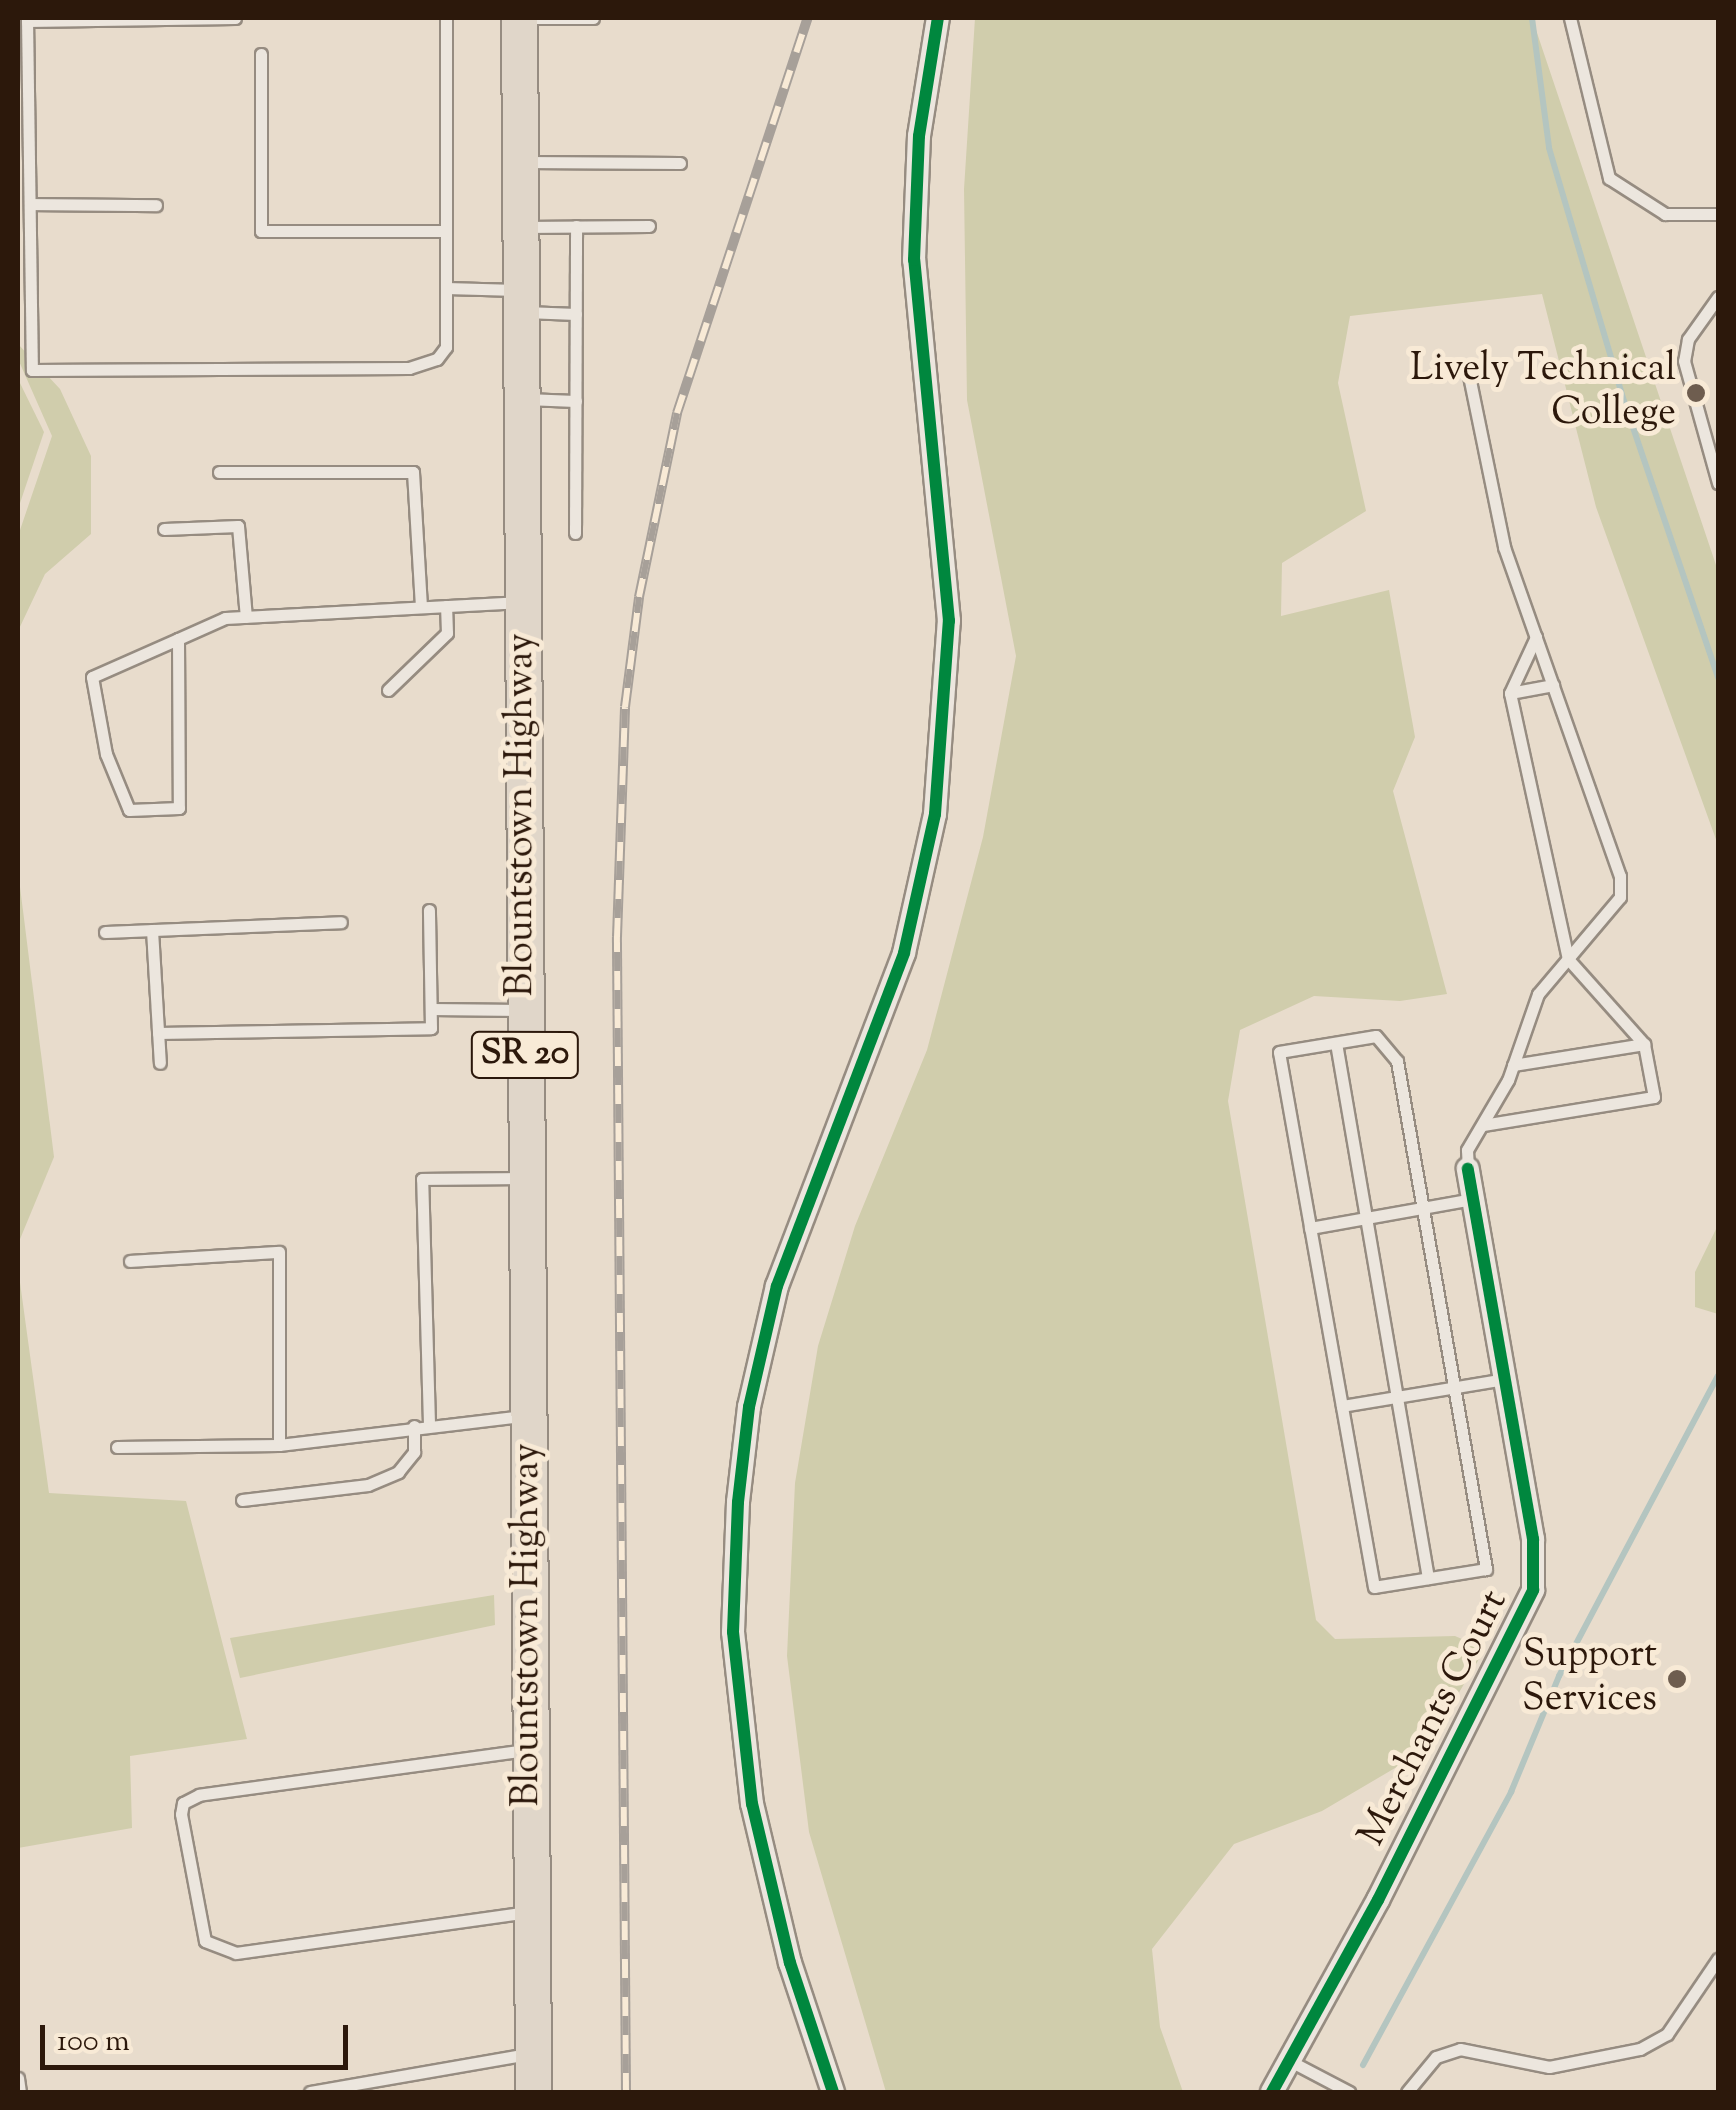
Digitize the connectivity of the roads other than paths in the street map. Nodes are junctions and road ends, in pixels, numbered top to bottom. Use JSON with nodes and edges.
{"nodes":[{"id":1,"x":235,"y":18,"type":"edge"},
{"id":2,"x":446,"y":18,"type":"edge"},
{"id":3,"x":519,"y":18,"type":"edge"},
{"id":4,"x":593,"y":18,"type":"edge"},
{"id":5,"x":938,"y":18,"type":"edge"},
{"id":6,"x":1570,"y":18,"type":"edge"},
{"id":7,"x":27,"y":19,"type":"edge"},
{"id":8,"x":261,"y":54,"type":"dead end"},
{"id":9,"x":520,"y":162,"type":"junction"},
{"id":10,"x":680,"y":163,"type":"dead end"},
{"id":11,"x":30,"y":204,"type":"junction"},
{"id":12,"x":156,"y":205,"type":"dead end"},
{"id":13,"x":1718,"y":214,"type":"edge"},
{"id":14,"x":576,"y":226,"type":"junction"},
{"id":15,"x":649,"y":226,"type":"dead end"},
{"id":16,"x":520,"y":227,"type":"junction"},
{"id":17,"x":446,"y":231,"type":"junction"},
{"id":18,"x":446,"y":288,"type":"junction"},
{"id":19,"x":1718,"y":297,"type":"edge"},
{"id":20,"x":520,"y":301,"type":"junction"},
{"id":21,"x":576,"y":314,"type":"junction"},
{"id":22,"x":1467,"y":366,"type":"dead end"},
{"id":23,"x":521,"y":399,"type":"junction"},
{"id":24,"x":576,"y":401,"type":"junction"},
{"id":25,"x":219,"y":472,"type":"dead end"},
{"id":26,"x":1718,"y":483,"type":"edge"},
{"id":27,"x":164,"y":529,"type":"dead end"},
{"id":28,"x":575,"y":533,"type":"dead end"},
{"id":29,"x":522,"y":602,"type":"junction"},
{"id":30,"x":446,"y":606,"type":"junction"},
{"id":31,"x":421,"y":607,"type":"junction"},
{"id":32,"x":246,"y":617,"type":"junction"},
{"id":33,"x":1536,"y":637,"type":"junction"},
{"id":34,"x":178,"y":639,"type":"junction"},
{"id":35,"x":1553,"y":685,"type":"junction"},
{"id":36,"x":388,"y":690,"type":"dead end"},
{"id":37,"x":1510,"y":693,"type":"junction"},
{"id":38,"x":429,"y":910,"type":"dead end"},
{"id":39,"x":342,"y":922,"type":"dead end"},
{"id":40,"x":152,"y":930,"type":"junction"},
{"id":41,"x":105,"y":932,"type":"dead end"},
{"id":42,"x":1568,"y":959,"type":"junction"},
{"id":43,"x":430,"y":1009,"type":"junction"},
{"id":44,"x":524,"y":1010,"type":"junction"},
{"id":45,"x":158,"y":1034,"type":"junction"},
{"id":46,"x":1336,"y":1043,"type":"junction"},
{"id":47,"x":1644,"y":1044,"type":"junction"},
{"id":48,"x":160,"y":1063,"type":"dead end"},
{"id":49,"x":1513,"y":1065,"type":"junction"},
{"id":50,"x":1483,"y":1125,"type":"junction"},
{"id":51,"x":1468,"y":1169,"type":"joint"},
{"id":52,"x":525,"y":1178,"type":"junction"},
{"id":53,"x":1473,"y":1199,"type":"junction"},
{"id":54,"x":1423,"y":1208,"type":"junction"},
{"id":55,"x":1366,"y":1218,"type":"junction"},
{"id":56,"x":1310,"y":1228,"type":"junction"},
{"id":57,"x":130,"y":1262,"type":"dead end"},
{"id":58,"x":1505,"y":1378,"type":"junction"},
{"id":59,"x":1454,"y":1387,"type":"junction"},
{"id":60,"x":1397,"y":1396,"type":"junction"},
{"id":61,"x":1342,"y":1406,"type":"junction"},
{"id":62,"x":527,"y":1415,"type":"junction"},
{"id":63,"x":429,"y":1424,"type":"junction"},
{"id":64,"x":414,"y":1426,"type":"junction"},
{"id":65,"x":280,"y":1445,"type":"junction"},
{"id":66,"x":117,"y":1447,"type":"dead end"},
{"id":67,"x":242,"y":1500,"type":"dead end"},
{"id":68,"x":1428,"y":1578,"type":"junction"},
{"id":69,"x":530,"y":1750,"type":"junction"},
{"id":70,"x":531,"y":1911,"type":"junction"},
{"id":71,"x":1718,"y":1959,"type":"edge"},
{"id":72,"x":533,"y":2053,"type":"junction"},
{"id":73,"x":1290,"y":2061,"type":"junction"},
{"id":74,"x":18,"y":2078,"type":"edge"},
{"id":75,"x":20,"y":2092,"type":"edge"},
{"id":76,"x":310,"y":2092,"type":"edge"},
{"id":77,"x":533,"y":2092,"type":"edge"},
{"id":78,"x":832,"y":2092,"type":"edge"},
{"id":79,"x":1272,"y":2092,"type":"edge"},
{"id":80,"x":1349,"y":2092,"type":"edge"},
{"id":81,"x":1406,"y":2092,"type":"edge"}],
"edges":[{"from":1,"to":7,"type":"lane"},
{"from":2,"to":17,"type":"lane"},
{"from":3,"to":4,"type":"lane"},
{"from":3,"to":9,"type":"main road","name":"Blountstown Highway","number":"SR 20"},
{"from":5,"to":78,"type":"street"},
{"from":6,"to":13,"type":"lane"},
{"from":7,"to":11,"type":"lane"},
{"from":8,"to":17,"type":"lane"},
{"from":9,"to":10,"type":"lane"},
{"from":9,"to":16,"type":"main road","name":"Blountstown Highway","number":"SR 20"},
{"from":11,"to":12,"type":"lane"},
{"from":11,"to":18,"type":"lane"},
{"from":14,"to":15,"type":"lane"},
{"from":14,"to":16,"type":"lane"},
{"from":14,"to":21,"type":"lane"},
{"from":16,"to":20,"type":"main road","name":"Blountstown Highway","number":"SR 20"},
{"from":17,"to":18,"type":"lane"},
{"from":18,"to":20,"type":"lane"},
{"from":19,"to":26,"type":"lane"},
{"from":20,"to":21,"type":"lane"},
{"from":20,"to":23,"type":"main road","name":"Blountstown Highway","number":"SR 20"},
{"from":21,"to":24,"type":"lane"},
{"from":22,"to":33,"type":"lane"},
{"from":23,"to":24,"type":"lane"},
{"from":23,"to":29,"type":"main road","name":"Blountstown Highway","number":"SR 20"},
{"from":24,"to":28,"type":"lane"},
{"from":25,"to":31,"type":"lane"},
{"from":27,"to":32,"type":"lane"},
{"from":29,"to":30,"type":"lane"},
{"from":29,"to":44,"type":"main road","name":"Blountstown Highway","number":"SR 20"},
{"from":30,"to":31,"type":"lane"},
{"from":30,"to":36,"type":"lane"},
{"from":31,"to":32,"type":"lane"},
{"from":32,"to":34,"type":"lane"},
{"from":33,"to":35,"type":"lane"},
{"from":33,"to":37,"type":"lane"},
{"from":34,"to":34,"type":"lane"},
{"from":35,"to":37,"type":"lane"},
{"from":35,"to":42,"type":"lane"},
{"from":37,"to":42,"type":"lane"},
{"from":38,"to":43,"type":"lane"},
{"from":39,"to":40,"type":"lane"},
{"from":40,"to":41,"type":"lane"},
{"from":40,"to":45,"type":"lane"},
{"from":42,"to":47,"type":"lane"},
{"from":42,"to":49,"type":"lane"},
{"from":43,"to":44,"type":"lane"},
{"from":43,"to":45,"type":"lane"},
{"from":44,"to":52,"type":"main road","name":"Blountstown Highway","number":"SR 20"},
{"from":45,"to":48,"type":"lane"},
{"from":46,"to":54,"type":"lane"},
{"from":46,"to":55,"type":"lane"},
{"from":46,"to":56,"type":"lane"},
{"from":47,"to":49,"type":"lane"},
{"from":47,"to":50,"type":"lane"},
{"from":49,"to":50,"type":"lane"},
{"from":50,"to":51,"type":"lane"},
{"from":51,"to":53,"type":"street","name":"Merchants Court"},
{"from":52,"to":62,"type":"main road","name":"Blountstown Highway","number":"SR 20"},
{"from":52,"to":63,"type":"lane"},
{"from":53,"to":54,"type":"lane"},
{"from":53,"to":58,"type":"street","name":"Merchants Court"},
{"from":54,"to":55,"type":"lane"},
{"from":54,"to":59,"type":"lane"},
{"from":55,"to":56,"type":"lane"},
{"from":55,"to":60,"type":"lane"},
{"from":56,"to":61,"type":"lane"},
{"from":57,"to":65,"type":"lane"},
{"from":58,"to":59,"type":"lane"},
{"from":58,"to":73,"type":"street","name":"Merchants Court"},
{"from":59,"to":60,"type":"lane"},
{"from":59,"to":68,"type":"lane"},
{"from":60,"to":61,"type":"lane"},
{"from":60,"to":68,"type":"lane"},
{"from":61,"to":68,"type":"lane"},
{"from":62,"to":63,"type":"lane"},
{"from":62,"to":69,"type":"main road","name":"Blountstown Highway","number":"SR 20"},
{"from":63,"to":64,"type":"lane"},
{"from":64,"to":65,"type":"lane"},
{"from":64,"to":67,"type":"lane"},
{"from":65,"to":66,"type":"lane"},
{"from":69,"to":70,"type":"main road","name":"Blountstown Highway","number":"SR 20"},
{"from":69,"to":70,"type":"lane"},
{"from":70,"to":72,"type":"main road","name":"Blountstown Highway","number":"SR 20"},
{"from":71,"to":81,"type":"lane"},
{"from":72,"to":76,"type":"lane"},
{"from":72,"to":77,"type":"main road","name":"Blountstown Highway","number":"SR 20"},
{"from":73,"to":79,"type":"street","name":"Merchants Court"},
{"from":73,"to":80,"type":"lane"},
{"from":74,"to":75,"type":"lane"}]}
